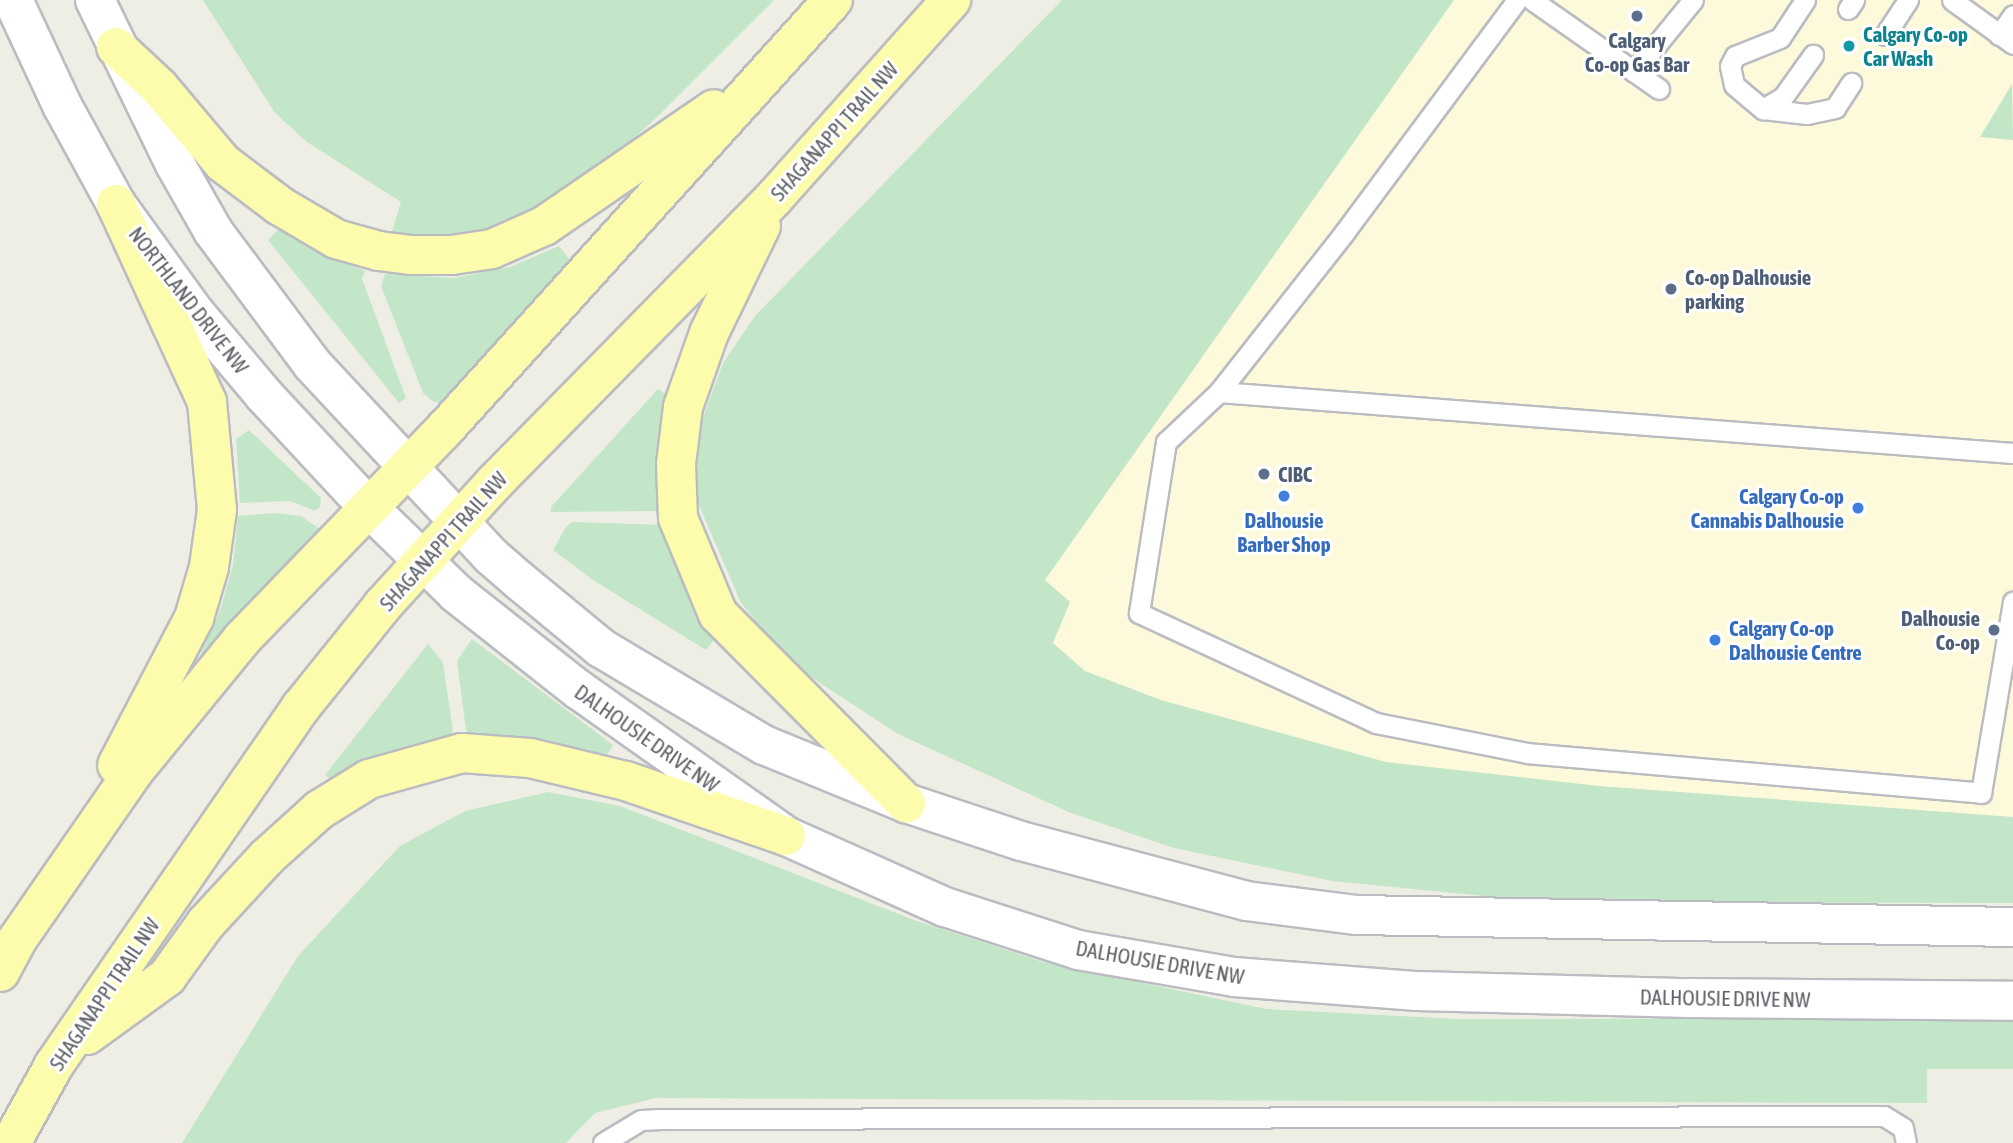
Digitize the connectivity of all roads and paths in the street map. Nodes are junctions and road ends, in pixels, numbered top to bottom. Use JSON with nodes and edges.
{"nodes":[{"id":1,"x":13,"y":0,"type":"edge"},
{"id":2,"x":95,"y":0,"type":"edge"},
{"id":3,"x":833,"y":0,"type":"edge"},
{"id":4,"x":951,"y":0,"type":"edge"},
{"id":5,"x":1517,"y":0,"type":"edge"},
{"id":6,"x":1532,"y":0,"type":"edge"},
{"id":7,"x":1805,"y":0,"type":"edge"},
{"id":8,"x":1908,"y":0,"type":"edge"},
{"id":9,"x":1952,"y":0,"type":"edge"},
{"id":10,"x":1691,"y":1,"type":"edge"},
{"id":11,"x":2013,"y":15,"type":"edge"},
{"id":12,"x":1885,"y":34,"type":"dead end"},
{"id":13,"x":2006,"y":39,"type":"edge"},
{"id":14,"x":116,"y":47,"type":"junction"},
{"id":15,"x":1813,"y":55,"type":"dead end"},
{"id":16,"x":775,"y":64,"type":"junction"},
{"id":17,"x":1634,"y":72,"type":"junction"},
{"id":18,"x":1851,"y":83,"type":"dead end"},
{"id":19,"x":1659,"y":89,"type":"dead end"},
{"id":20,"x":1763,"y":109,"type":"junction"},
{"id":21,"x":774,"y":198,"type":"junction"},
{"id":22,"x":116,"y":204,"type":"junction"},
{"id":23,"x":1219,"y":392,"type":"junction"},
{"id":24,"x":2013,"y":453,"type":"edge"},
{"id":25,"x":407,"y":468,"type":"junction"},
{"id":26,"x":368,"y":506,"type":"junction"},
{"id":27,"x":459,"y":521,"type":"junction"},
{"id":28,"x":422,"y":560,"type":"junction"},
{"id":29,"x":2013,"y":601,"type":"edge"},
{"id":30,"x":906,"y":803,"type":"junction"},
{"id":31,"x":786,"y":836,"type":"junction"},
{"id":32,"x":55,"y":885,"type":"junction"},
{"id":33,"x":2013,"y":927,"type":"edge"},
{"id":34,"x":0,"y":972,"type":"edge"},
{"id":35,"x":2013,"y":1000,"type":"edge"},
{"id":36,"x":65,"y":1051,"type":"junction"},
{"id":37,"x":11,"y":1143,"type":"edge"},
{"id":38,"x":603,"y":1143,"type":"edge"},
{"id":39,"x":1906,"y":1143,"type":"edge"}],
"edges":[{"from":1,"to":22,"type":"street","name":"NORTHLAND DRIVE NW"},
{"from":2,"to":14,"type":"street"},
{"from":3,"to":16,"type":"main road"},
{"from":4,"to":21,"type":"main road","name":"SHAGANAPPI TRAIL NW"},
{"from":5,"to":23,"type":"lane"},
{"from":6,"to":17,"type":"lane"},
{"from":7,"to":20,"type":"lane"},
{"from":8,"to":12,"type":"lane"},
{"from":9,"to":13,"type":"lane"},
{"from":10,"to":17,"type":"lane"},
{"from":11,"to":13,"type":"lane"},
{"from":14,"to":16,"type":"main road"},
{"from":14,"to":25,"type":"street"},
{"from":15,"to":20,"type":"lane"},
{"from":16,"to":25,"type":"main road"},
{"from":17,"to":19,"type":"lane"},
{"from":18,"to":20,"type":"lane"},
{"from":21,"to":27,"type":"main road","name":"SHAGANAPPI TRAIL NW"},
{"from":21,"to":30,"type":"main road"},
{"from":22,"to":26,"type":"street","name":"NORTHLAND DRIVE NW"},
{"from":22,"to":32,"type":"main road"},
{"from":23,"to":24,"type":"lane"},
{"from":23,"to":29,"type":"lane"},
{"from":25,"to":26,"type":"main road"},
{"from":25,"to":27,"type":"street"},
{"from":26,"to":28,"type":"street","name":"NORTHLAND DRIVE NW"},
{"from":26,"to":32,"type":"main road"},
{"from":27,"to":28,"type":"main road","name":"SHAGANAPPI TRAIL NW"},
{"from":27,"to":30,"type":"street"},
{"from":28,"to":31,"type":"street","name":"DALHOUSIE DRIVE NW"},
{"from":28,"to":36,"type":"main road","name":"SHAGANAPPI TRAIL NW"},
{"from":30,"to":33,"type":"street"},
{"from":31,"to":35,"type":"street","name":"DALHOUSIE DRIVE NW"},
{"from":31,"to":36,"type":"main road"},
{"from":32,"to":34,"type":"main road"},
{"from":36,"to":37,"type":"main road","name":"SHAGANAPPI TRAIL NW"},
{"from":38,"to":39,"type":"lane"}]}
